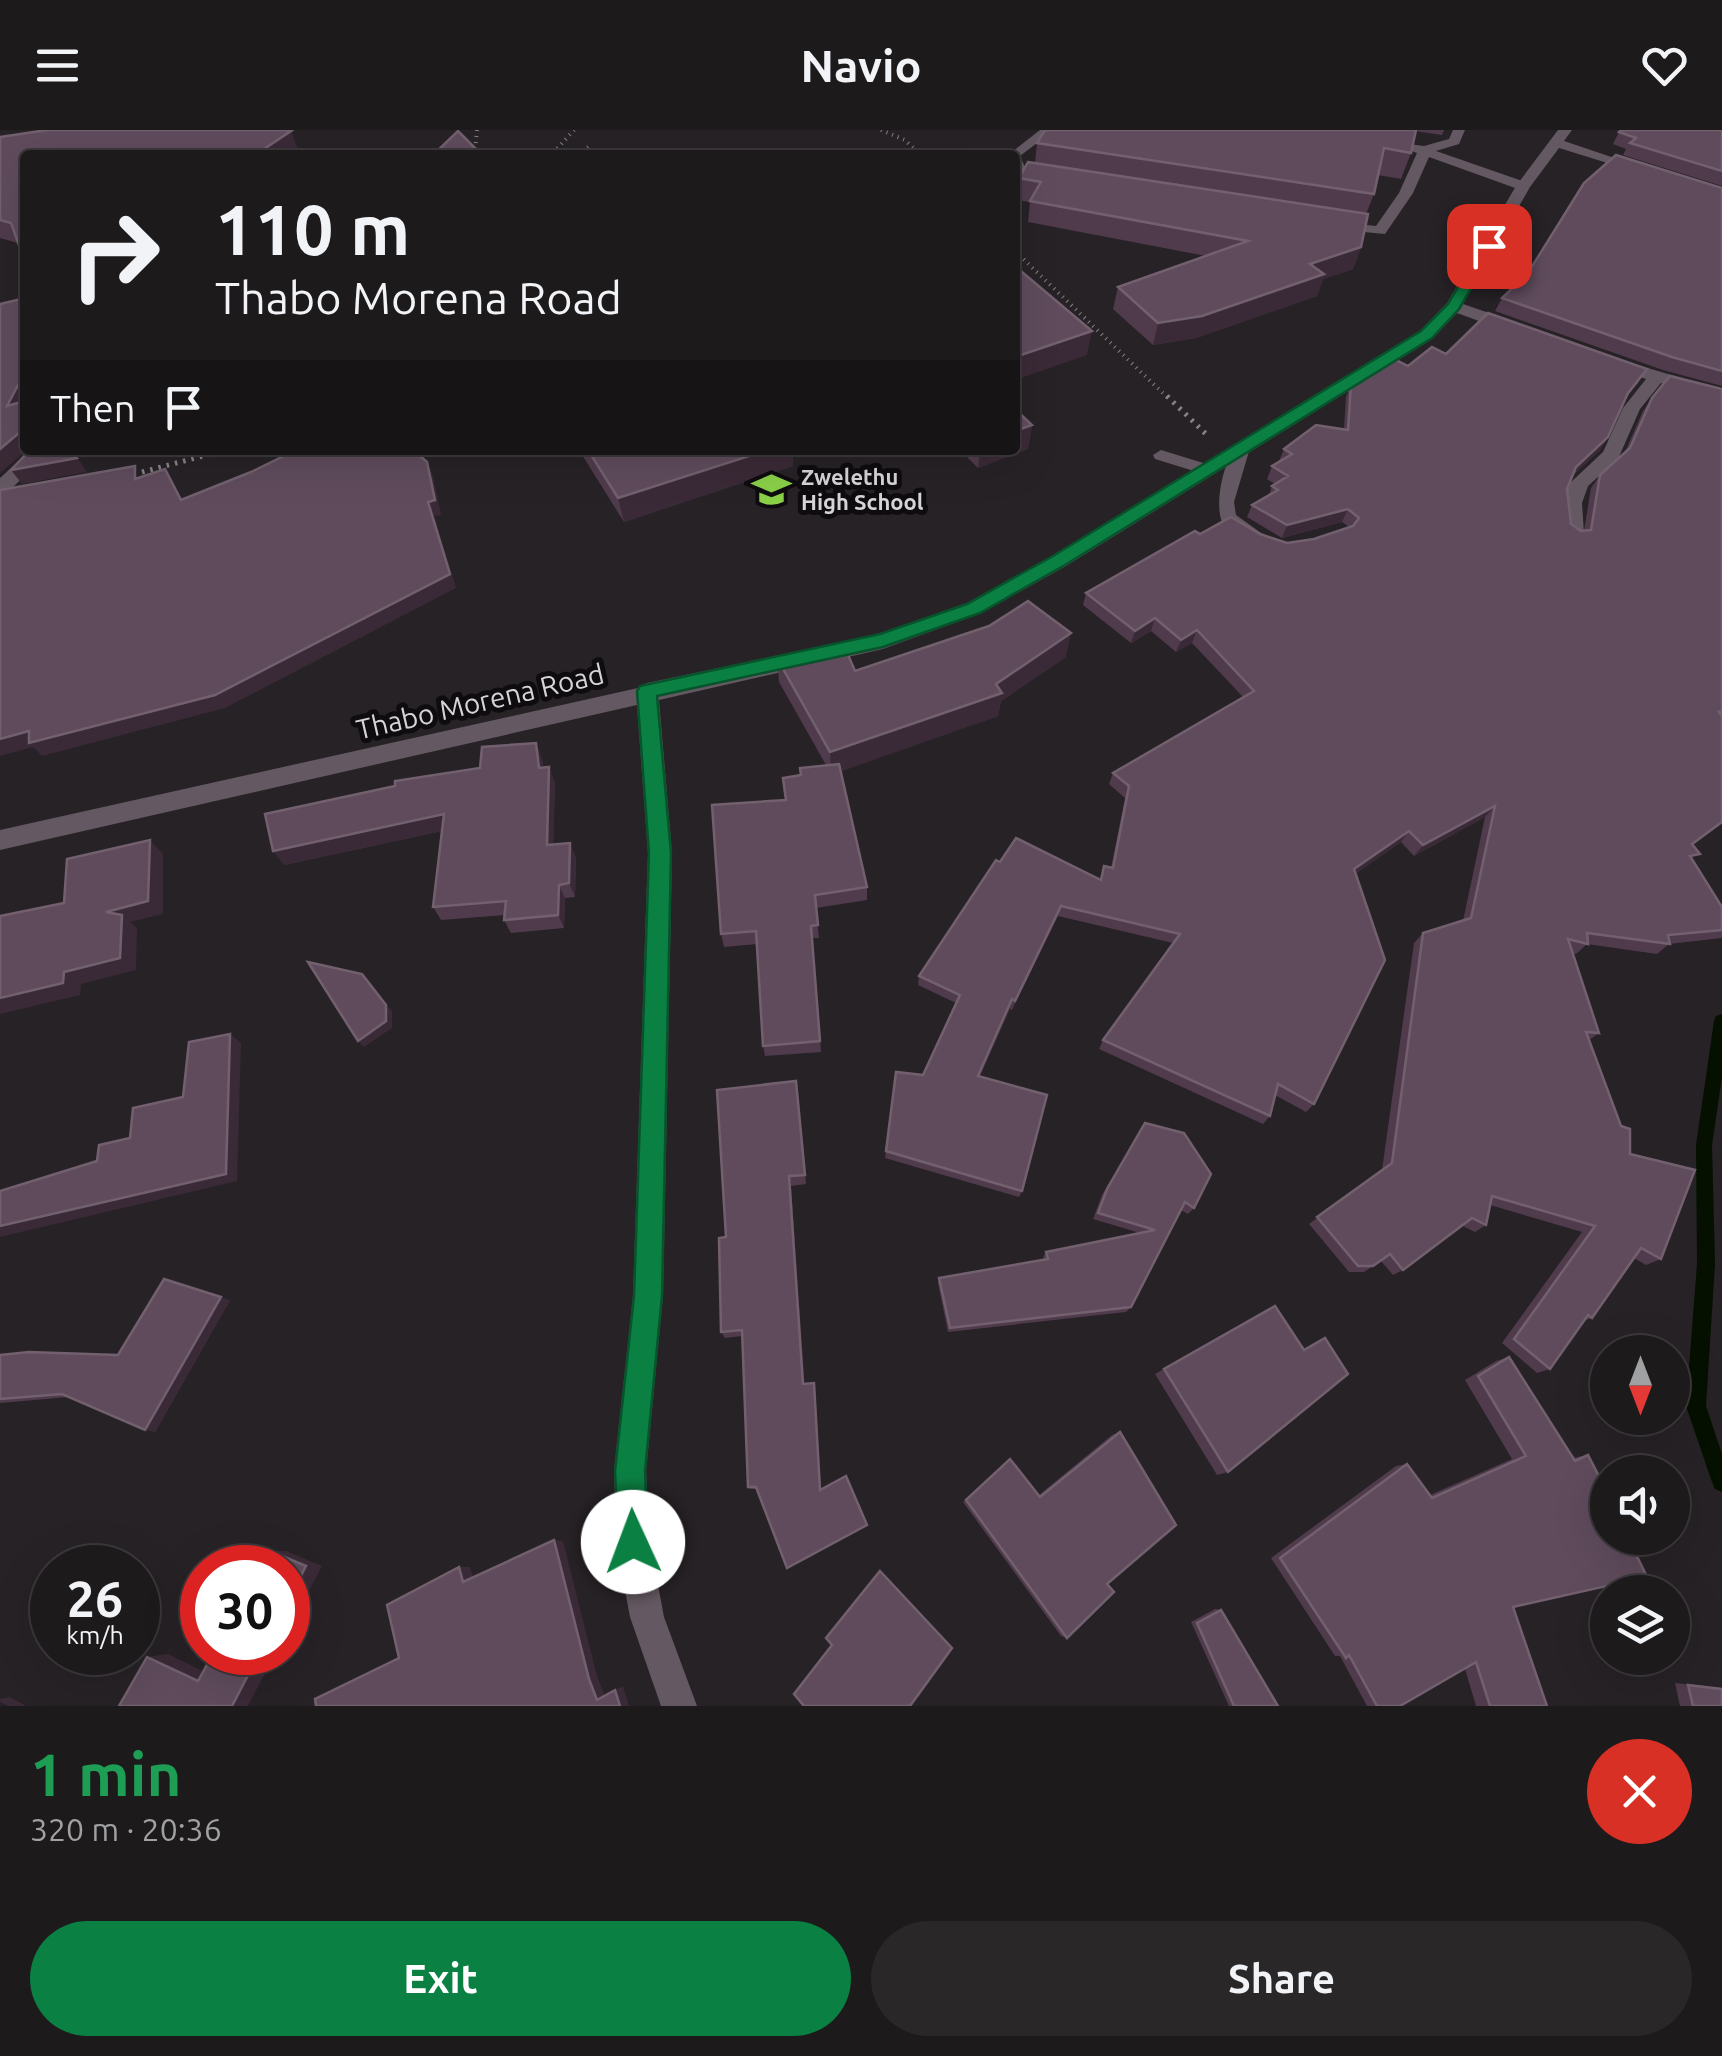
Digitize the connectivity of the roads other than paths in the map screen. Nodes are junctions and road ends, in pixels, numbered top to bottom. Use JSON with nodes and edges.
{"nodes":[{"id":1,"x":1048,"y":130,"type":"edge"},
{"id":2,"x":1460,"y":130,"type":"edge"},
{"id":3,"x":1561,"y":136,"type":"edge"},
{"id":4,"x":1407,"y":146,"type":"edge"},
{"id":5,"x":1424,"y":150,"type":"junction"},
{"id":6,"x":1020,"y":152,"type":"edge"},
{"id":7,"x":1020,"y":170,"type":"edge"},
{"id":8,"x":1667,"y":177,"type":"edge"},
{"id":9,"x":1061,"y":182,"type":"edge"},
{"id":10,"x":1524,"y":186,"type":"junction"},
{"id":11,"x":1328,"y":225,"type":"edge"},
{"id":12,"x":1454,"y":306,"type":"junction"},
{"id":13,"x":1541,"y":337,"type":"edge"},
{"id":14,"x":1594,"y":356,"type":"edge"},
{"id":15,"x":1656,"y":378,"type":"junction"},
{"id":16,"x":1722,"y":396,"type":"edge"},
{"id":17,"x":1236,"y":452,"type":"junction"},
{"id":18,"x":36,"y":455,"type":"edge"},
{"id":19,"x":1162,"y":455,"type":"dead end"},
{"id":20,"x":1207,"y":470,"type":"junction"},
{"id":21,"x":0,"y":488,"type":"edge"},
{"id":22,"x":22,"y":493,"type":"edge"},
{"id":23,"x":0,"y":498,"type":"edge"},
{"id":24,"x":1574,"y":534,"type":"edge"},
{"id":25,"x":1272,"y":548,"type":"edge"},
{"id":26,"x":647,"y":691,"type":"junction"},
{"id":27,"x":0,"y":840,"type":"edge"},
{"id":28,"x":679,"y":1706,"type":"edge"}],
"edges":[{"from":1,"to":6,"type":"lane"},
{"from":2,"to":5,"type":"lane"},
{"from":3,"to":8,"type":"street"},
{"from":3,"to":10,"type":"street","name":"Thabo Morena Road"},
{"from":4,"to":5,"type":"lane"},
{"from":5,"to":10,"type":"lane"},
{"from":5,"to":11,"type":"lane"},
{"from":7,"to":9,"type":"lane"},
{"from":10,"to":12,"type":"street","name":"Thabo Morena Road"},
{"from":12,"to":13,"type":"street"},
{"from":12,"to":17,"type":"street","name":"Thabo Morena Road"},
{"from":14,"to":15,"type":"street"},
{"from":15,"to":16,"type":"street"},
{"from":15,"to":24,"type":"street"},
{"from":17,"to":20,"type":"street","name":"Thabo Morena Road"},
{"from":17,"to":25,"type":"lane"},
{"from":18,"to":21,"type":"street"},
{"from":19,"to":20,"type":"lane"},
{"from":20,"to":26,"type":"street","name":"Thabo Morena Road"},
{"from":22,"to":23,"type":"street"},
{"from":26,"to":27,"type":"street","name":"Thabo Morena Road"},
{"from":26,"to":28,"type":"street"}]}
